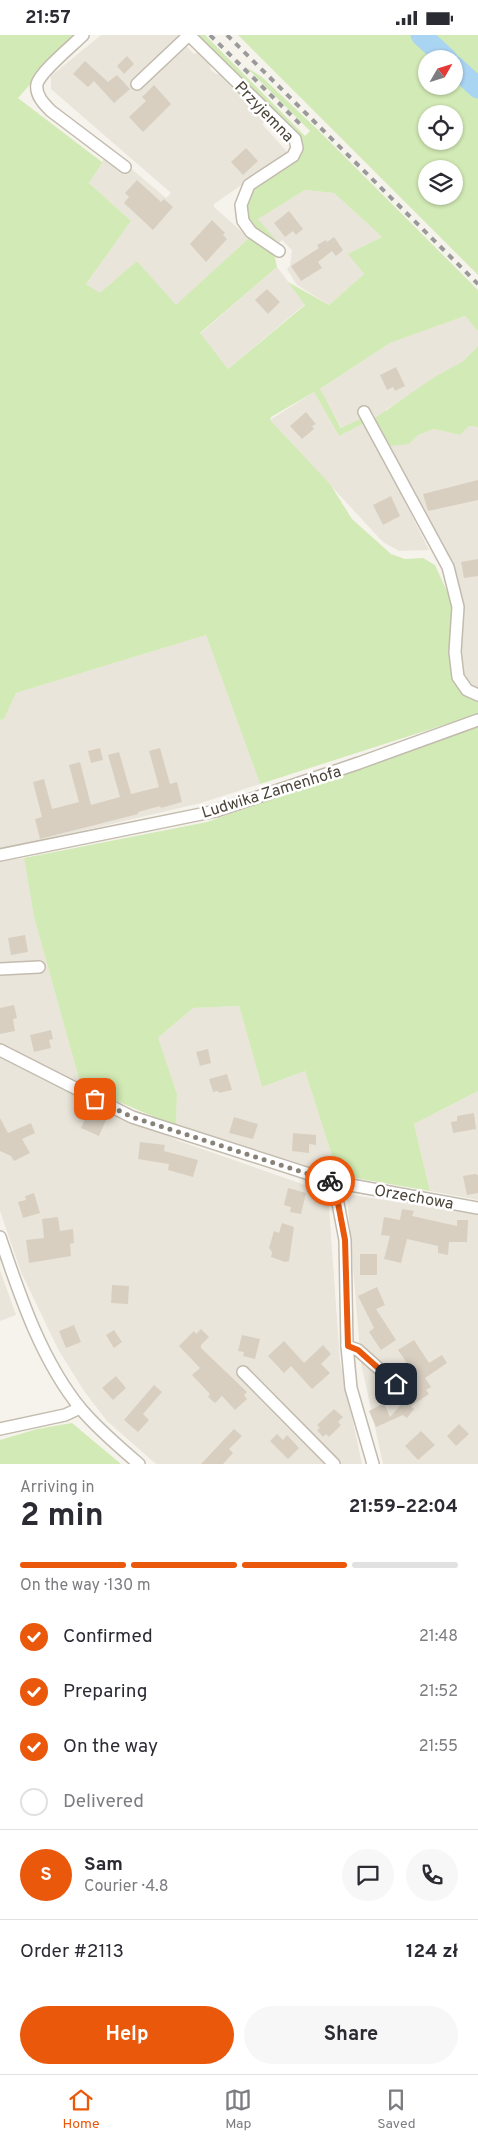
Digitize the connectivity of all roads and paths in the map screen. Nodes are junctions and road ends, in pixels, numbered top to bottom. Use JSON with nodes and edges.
{"nodes":[{"id":1,"x":83,"y":35,"type":"edge"},
{"id":2,"x":189,"y":35,"type":"edge"},
{"id":3,"x":137,"y":84,"type":"dead end"},
{"id":4,"x":125,"y":167,"type":"dead end"},
{"id":5,"x":279,"y":251,"type":"dead end"},
{"id":6,"x":364,"y":412,"type":"dead end"},
{"id":7,"x":478,"y":695,"type":"edge"},
{"id":8,"x":478,"y":720,"type":"edge"},
{"id":9,"x":0,"y":855,"type":"edge"},
{"id":10,"x":39,"y":967,"type":"dead end"},
{"id":11,"x":0,"y":969,"type":"edge"},
{"id":12,"x":0,"y":1050,"type":"edge"},
{"id":13,"x":334,"y":1182,"type":"junction"},
{"id":14,"x":478,"y":1208,"type":"edge"},
{"id":15,"x":0,"y":1237,"type":"edge"},
{"id":16,"x":348,"y":1346,"type":"junction"},
{"id":17,"x":243,"y":1372,"type":"dead end"},
{"id":18,"x":396,"y":1384,"type":"dead end"},
{"id":19,"x":80,"y":1408,"type":"junction"},
{"id":20,"x":0,"y":1429,"type":"edge"},
{"id":21,"x":139,"y":1464,"type":"edge"},
{"id":22,"x":334,"y":1464,"type":"edge"},
{"id":23,"x":373,"y":1464,"type":"edge"}],
"edges":[{"from":1,"to":4,"type":"street"},
{"from":2,"to":3,"type":"street","name":"Przyjemna"},
{"from":2,"to":5,"type":"street","name":"Przyjemna"},
{"from":6,"to":7,"type":"street"},
{"from":8,"to":9,"type":"street","name":"Ludwika Zamenhofa"},
{"from":10,"to":11,"type":"street"},
{"from":12,"to":13,"type":"street","name":"Orzechowa"},
{"from":13,"to":14,"type":"street","name":"Orzechowa"},
{"from":13,"to":16,"type":"street"},
{"from":15,"to":19,"type":"street"},
{"from":16,"to":18,"type":"street"},
{"from":16,"to":23,"type":"street"},
{"from":17,"to":22,"type":"street"},
{"from":19,"to":20,"type":"street"},
{"from":19,"to":21,"type":"street"}]}
